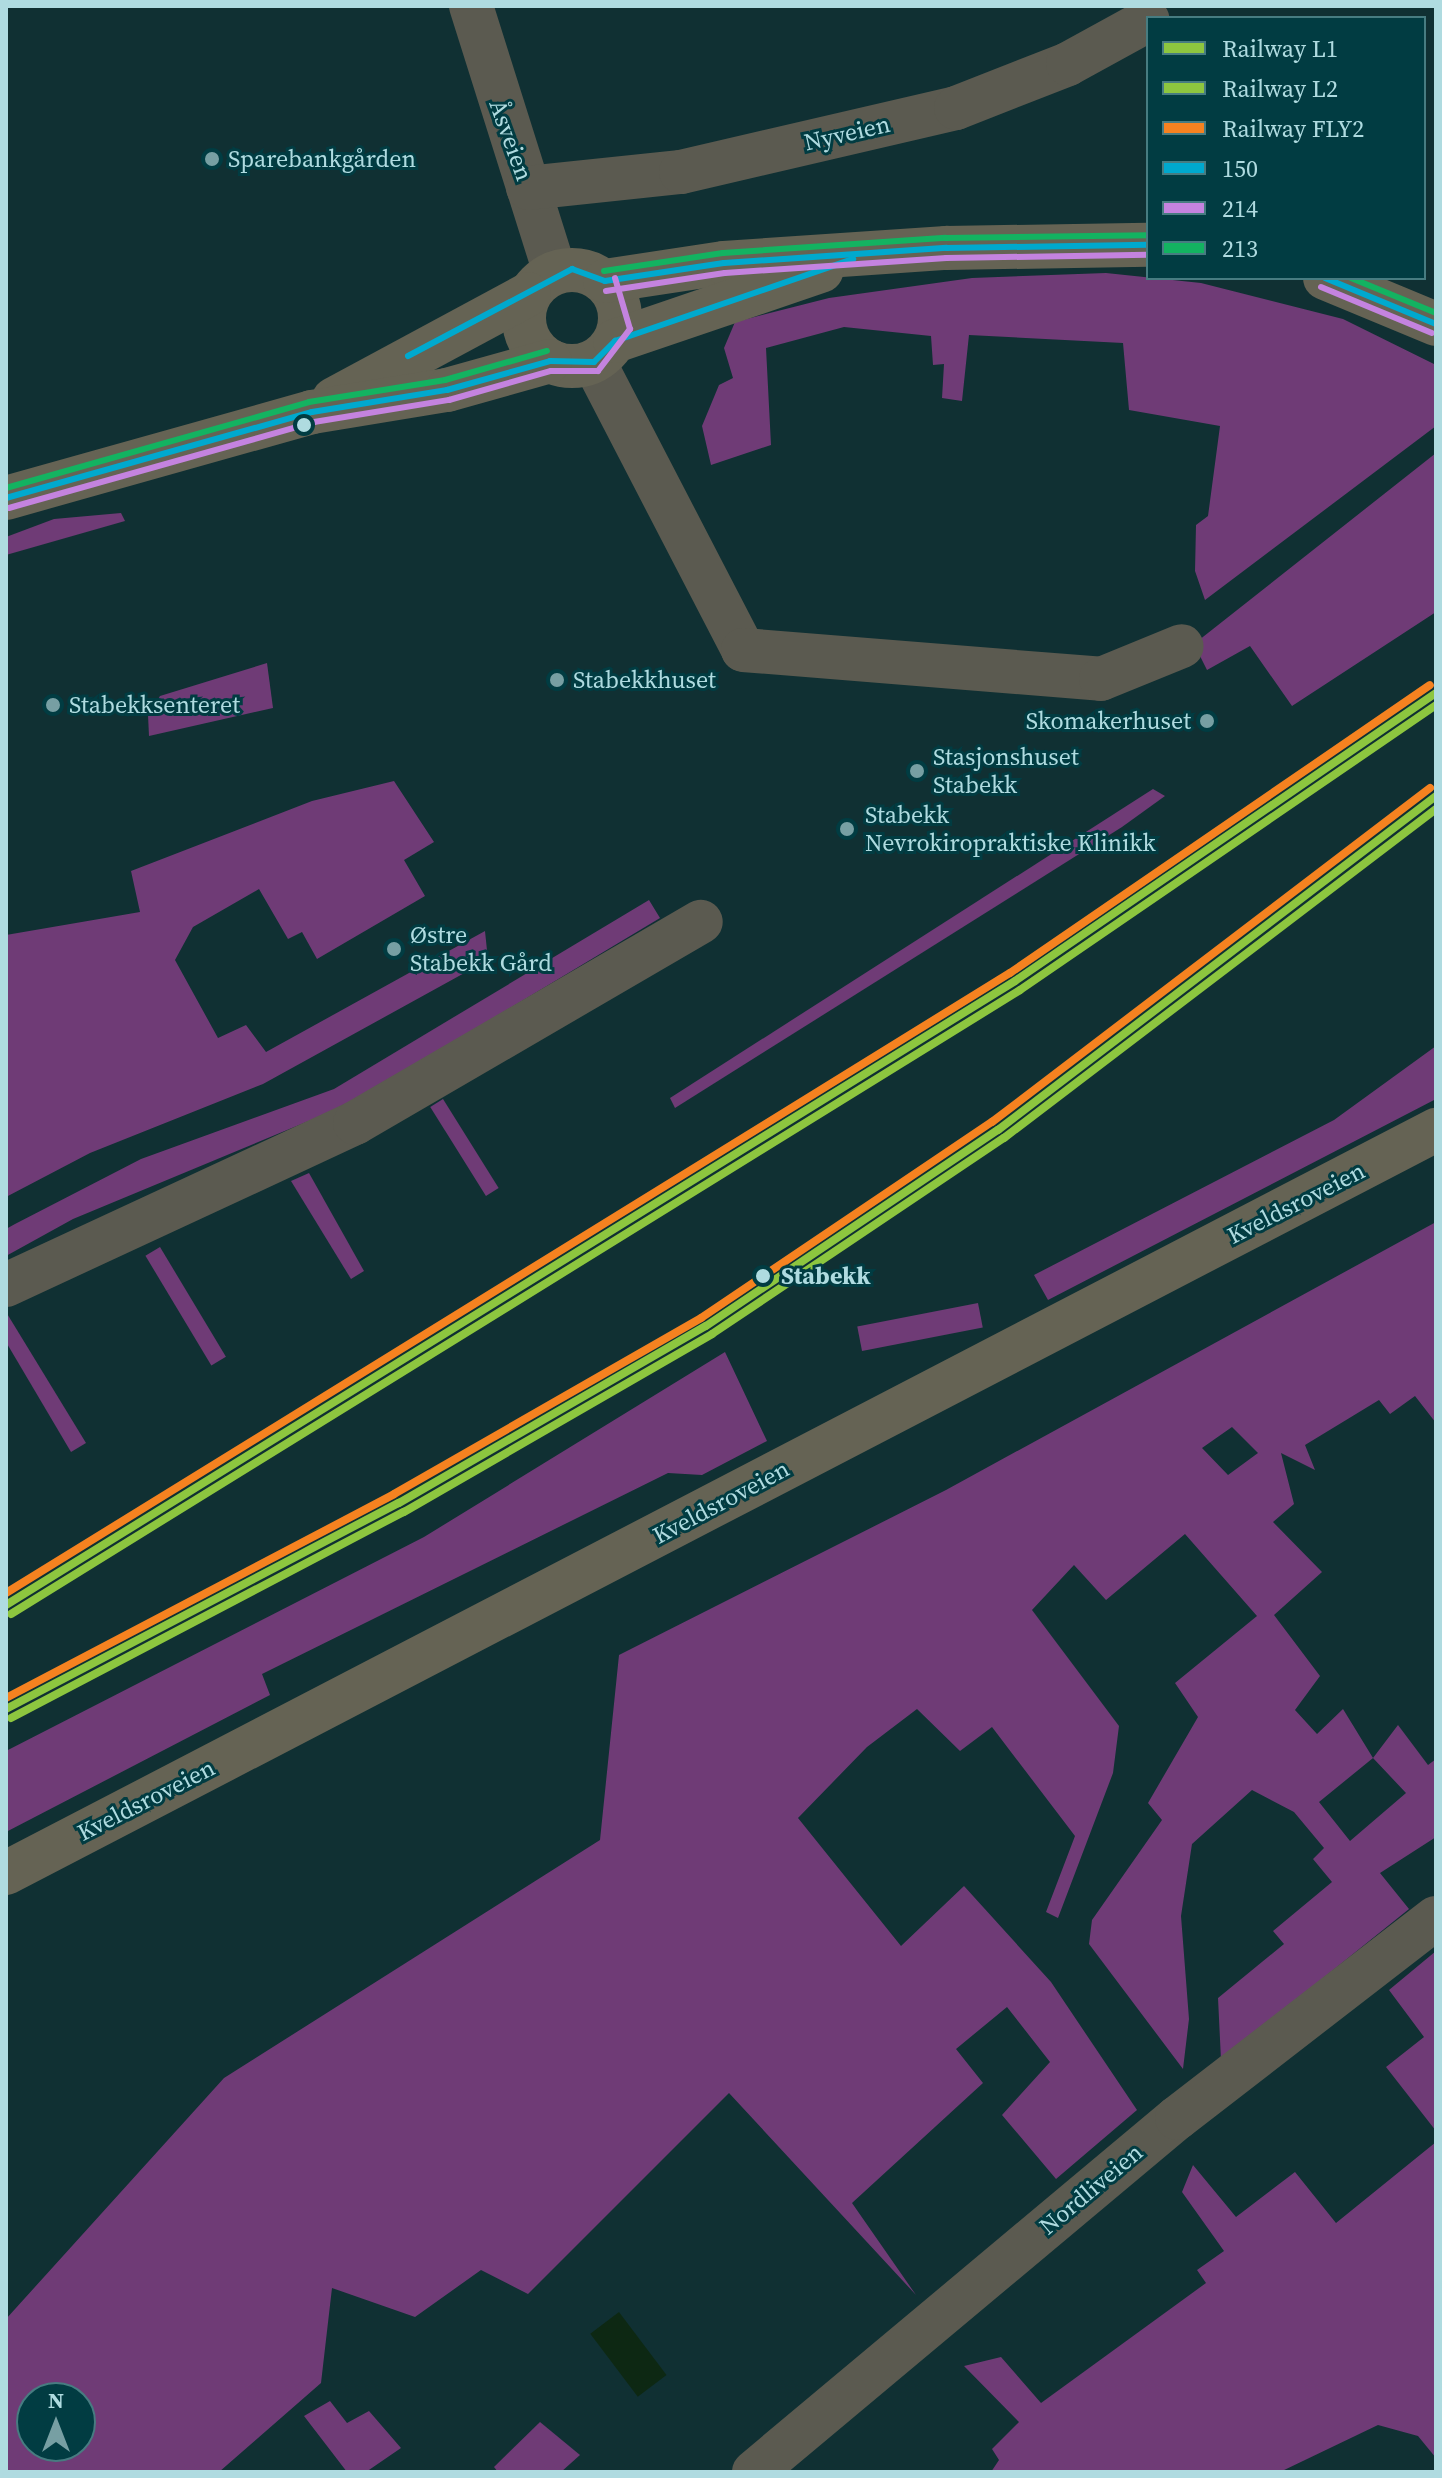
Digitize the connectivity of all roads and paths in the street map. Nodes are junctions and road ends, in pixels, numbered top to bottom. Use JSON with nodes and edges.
{"nodes":[{"id":1,"x":471,"y":6,"type":"edge"},
{"id":2,"x":1173,"y":6,"type":"edge"},
{"id":3,"x":1155,"y":16,"type":"edge"},
{"id":4,"x":1146,"y":21,"type":"edge"},
{"id":5,"x":528,"y":188,"type":"junction"},
{"id":6,"x":1146,"y":245,"type":"edge"},
{"id":7,"x":853,"y":259,"type":"junction"},
{"id":8,"x":1330,"y":280,"type":"edge"},
{"id":9,"x":605,"y":281,"type":"junction"},
{"id":10,"x":542,"y":283,"type":"junction"},
{"id":11,"x":1436,"y":324,"type":"edge"},
{"id":12,"x":605,"y":351,"type":"junction"},
{"id":13,"x":550,"y":361,"type":"junction"},
{"id":14,"x":312,"y":412,"type":"junction"},
{"id":15,"x":6,"y":498,"type":"edge"},
{"id":16,"x":1182,"y":646,"type":"dead end"},
{"id":17,"x":701,"y":922,"type":"dead end"},
{"id":18,"x":1436,"y":1130,"type":"edge"},
{"id":19,"x":6,"y":1285,"type":"edge"},
{"id":20,"x":6,"y":1873,"type":"edge"},
{"id":21,"x":1436,"y":1918,"type":"edge"},
{"id":22,"x":754,"y":2472,"type":"edge"}],
"edges":[{"from":1,"to":5,"type":"street","name":"Åsveien"},
{"from":2,"to":3,"type":"street","name":"Nyveien"},
{"from":4,"to":5,"type":"street","name":"Nyveien"},
{"from":5,"to":10,"type":"street","name":"Åsveien"},
{"from":6,"to":7,"type":"main road"},
{"from":7,"to":9,"type":"main road"},
{"from":7,"to":12,"type":"main road"},
{"from":8,"to":11,"type":"main road"},
{"from":9,"to":10,"type":"main road"},
{"from":9,"to":12,"type":"main road"},
{"from":10,"to":13,"type":"main road"},
{"from":10,"to":14,"type":"main road"},
{"from":12,"to":13,"type":"main road"},
{"from":12,"to":16,"type":"street"},
{"from":13,"to":14,"type":"main road"},
{"from":14,"to":15,"type":"main road"},
{"from":17,"to":19,"type":"street"},
{"from":18,"to":20,"type":"main road","name":"Kveldsroveien"},
{"from":21,"to":22,"type":"street","name":"Nordliveien"}]}
